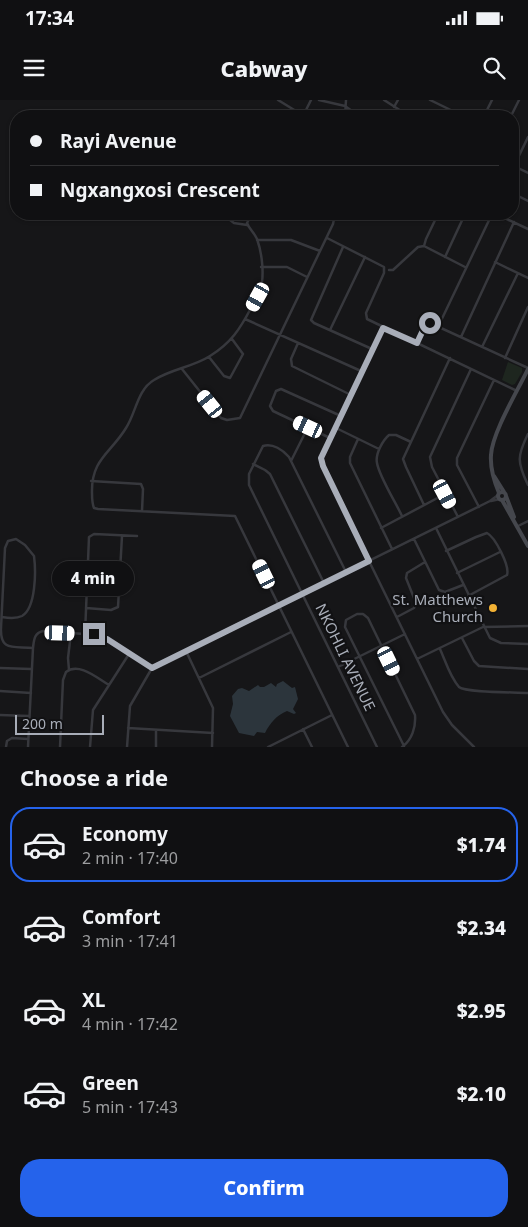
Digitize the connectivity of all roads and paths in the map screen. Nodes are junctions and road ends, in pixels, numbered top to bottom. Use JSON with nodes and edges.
{"nodes":[{"id":1,"x":278,"y":100,"type":"edge"},
{"id":2,"x":286,"y":100,"type":"edge"},
{"id":3,"x":319,"y":100,"type":"edge"},
{"id":4,"x":346,"y":100,"type":"edge"},
{"id":5,"x":384,"y":100,"type":"edge"},
{"id":6,"x":398,"y":100,"type":"edge"},
{"id":7,"x":430,"y":100,"type":"edge"},
{"id":8,"x":486,"y":100,"type":"edge"},
{"id":9,"x":491,"y":101,"type":"edge"},
{"id":10,"x":284,"y":103,"type":"junction"},
{"id":11,"x":346,"y":106,"type":"junction"},
{"id":12,"x":394,"y":107,"type":"junction"},
{"id":13,"x":295,"y":110,"type":"edge"},
{"id":14,"x":346,"y":110,"type":"edge"},
{"id":15,"x":352,"y":110,"type":"edge"},
{"id":16,"x":398,"y":110,"type":"edge"},
{"id":17,"x":451,"y":110,"type":"edge"},
{"id":18,"x":528,"y":137,"type":"edge"},
{"id":19,"x":519,"y":154,"type":"edge"},
{"id":20,"x":230,"y":220,"type":"edge"},
{"id":21,"x":248,"y":220,"type":"edge"},
{"id":22,"x":334,"y":220,"type":"edge"},
{"id":23,"x":435,"y":220,"type":"edge"},
{"id":24,"x":462,"y":220,"type":"edge"},
{"id":25,"x":489,"y":220,"type":"edge"},
{"id":26,"x":510,"y":220,"type":"edge"},
{"id":27,"x":514,"y":222,"type":"junction"},
{"id":28,"x":247,"y":225,"type":"junction"},
{"id":29,"x":528,"y":228,"type":"edge"},
{"id":30,"x":327,"y":238,"type":"junction"},
{"id":31,"x":257,"y":240,"type":"junction"},
{"id":32,"x":343,"y":246,"type":"junction"},
{"id":33,"x":424,"y":246,"type":"junction"},
{"id":34,"x":320,"y":251,"type":"junction"},
{"id":35,"x":365,"y":257,"type":"junction"},
{"id":36,"x":444,"y":257,"type":"junction"},
{"id":37,"x":495,"y":262,"type":"junction"},
{"id":38,"x":261,"y":267,"type":"junction"},
{"id":39,"x":465,"y":267,"type":"junction"},
{"id":40,"x":389,"y":270,"type":"dead end"},
{"id":41,"x":518,"y":273,"type":"junction"},
{"id":42,"x":308,"y":277,"type":"junction"},
{"id":43,"x":528,"y":278,"type":"edge"},
{"id":44,"x":528,"y":307,"type":"edge"},
{"id":45,"x":245,"y":319,"type":"junction"},
{"id":46,"x":438,"y":327,"type":"junction"},
{"id":47,"x":383,"y":328,"type":"junction"},
{"id":48,"x":330,"y":330,"type":"junction"},
{"id":49,"x":280,"y":335,"type":"junction"},
{"id":50,"x":461,"y":337,"type":"junction"},
{"id":51,"x":232,"y":339,"type":"junction"},
{"id":52,"x":298,"y":343,"type":"junction"},
{"id":53,"x":417,"y":343,"type":"junction"},
{"id":54,"x":482,"y":347,"type":"junction"},
{"id":55,"x":372,"y":349,"type":"junction"},
{"id":56,"x":209,"y":357,"type":"junction"},
{"id":57,"x":450,"y":358,"type":"junction"},
{"id":58,"x":505,"y":358,"type":"junction"},
{"id":59,"x":182,"y":368,"type":"junction"},
{"id":60,"x":471,"y":369,"type":"junction"},
{"id":61,"x":528,"y":369,"type":"edge"},
{"id":62,"x":361,"y":371,"type":"junction"},
{"id":63,"x":526,"y":379,"type":"edge"},
{"id":64,"x":494,"y":380,"type":"junction"},
{"id":65,"x":517,"y":391,"type":"junction"},
{"id":66,"x":351,"y":394,"type":"junction"},
{"id":67,"x":341,"y":416,"type":"junction"},
{"id":68,"x":308,"y":427,"type":"junction"},
{"id":69,"x":336,"y":428,"type":"junction"},
{"id":70,"x":528,"y":434,"type":"edge"},
{"id":71,"x":330,"y":438,"type":"junction"},
{"id":72,"x":358,"y":439,"type":"junction"},
{"id":73,"x":411,"y":442,"type":"junction"},
{"id":74,"x":380,"y":449,"type":"junction"},
{"id":75,"x":291,"y":461,"type":"junction"},
{"id":76,"x":253,"y":464,"type":"junction"},
{"id":77,"x":91,"y":481,"type":"junction"},
{"id":78,"x":528,"y":485,"type":"edge"},
{"id":79,"x":445,"y":494,"type":"junction"},
{"id":80,"x":502,"y":496,"type":"junction"},
{"id":81,"x":424,"y":505,"type":"junction"},
{"id":82,"x":479,"y":507,"type":"junction"},
{"id":83,"x":142,"y":511,"type":"junction"},
{"id":84,"x":402,"y":516,"type":"junction"},
{"id":85,"x":458,"y":517,"type":"junction"},
{"id":86,"x":528,"y":521,"type":"edge"},
{"id":87,"x":517,"y":524,"type":"junction"},
{"id":88,"x":381,"y":528,"type":"junction"},
{"id":89,"x":436,"y":528,"type":"junction"},
{"id":90,"x":122,"y":536,"type":"junction"},
{"id":91,"x":137,"y":536,"type":"dead end"},
{"id":92,"x":414,"y":539,"type":"junction"},
{"id":93,"x":528,"y":546,"type":"edge"},
{"id":94,"x":392,"y":550,"type":"junction"},
{"id":95,"x":446,"y":551,"type":"junction"},
{"id":96,"x":500,"y":552,"type":"junction"},
{"id":97,"x":369,"y":561,"type":"junction"},
{"id":98,"x":425,"y":562,"type":"junction"},
{"id":99,"x":346,"y":572,"type":"junction"},
{"id":100,"x":457,"y":574,"type":"junction"},
{"id":101,"x":324,"y":583,"type":"junction"},
{"id":102,"x":463,"y":585,"type":"junction"},
{"id":103,"x":302,"y":593,"type":"junction"},
{"id":104,"x":468,"y":596,"type":"junction"},
{"id":105,"x":278,"y":605,"type":"junction"},
{"id":106,"x":86,"y":608,"type":"junction"},
{"id":107,"x":2,"y":617,"type":"junction"},
{"id":108,"x":397,"y":617,"type":"junction"},
{"id":109,"x":528,"y":626,"type":"edge"},
{"id":110,"x":484,"y":627,"type":"junction"},
{"id":111,"x":291,"y":632,"type":"junction"},
{"id":112,"x":71,"y":633,"type":"junction"},
{"id":113,"x":85,"y":634,"type":"junction"},
{"id":114,"x":405,"y":634,"type":"junction"},
{"id":115,"x":462,"y":638,"type":"junction"},
{"id":116,"x":528,"y":644,"type":"edge"},
{"id":117,"x":382,"y":646,"type":"junction"},
{"id":118,"x":33,"y":648,"type":"junction"},
{"id":119,"x":440,"y":649,"type":"junction"},
{"id":120,"x":186,"y":650,"type":"junction"},
{"id":121,"x":130,"y":654,"type":"junction"},
{"id":122,"x":360,"y":656,"type":"junction"},
{"id":123,"x":417,"y":659,"type":"junction"},
{"id":124,"x":338,"y":667,"type":"junction"},
{"id":125,"x":0,"y":668,"type":"edge"},
{"id":126,"x":152,"y":668,"type":"junction"},
{"id":127,"x":32,"y":669,"type":"junction"},
{"id":128,"x":528,"y":669,"type":"edge"},
{"id":129,"x":69,"y":670,"type":"junction"},
{"id":130,"x":199,"y":678,"type":"junction"},
{"id":131,"x":109,"y":686,"type":"junction"},
{"id":132,"x":0,"y":691,"type":"edge"},
{"id":133,"x":31,"y":692,"type":"junction"},
{"id":134,"x":528,"y":693,"type":"edge"},
{"id":135,"x":0,"y":715,"type":"edge"},
{"id":136,"x":332,"y":715,"type":"junction"},
{"id":137,"x":29,"y":716,"type":"junction"},
{"id":138,"x":128,"y":728,"type":"junction"},
{"id":139,"x":303,"y":728,"type":"junction"},
{"id":140,"x":156,"y":731,"type":"junction"},
{"id":141,"x":213,"y":733,"type":"junction"},
{"id":142,"x":28,"y":739,"type":"junction"},
{"id":143,"x":275,"y":743,"type":"junction"},
{"id":144,"x":403,"y":746,"type":"edge"},
{"id":145,"x":6,"y":747,"type":"edge"},
{"id":146,"x":28,"y":747,"type":"edge"},
{"id":147,"x":60,"y":747,"type":"edge"},
{"id":148,"x":90,"y":747,"type":"edge"},
{"id":149,"x":127,"y":747,"type":"edge"},
{"id":150,"x":156,"y":747,"type":"edge"},
{"id":151,"x":212,"y":747,"type":"edge"},
{"id":152,"x":268,"y":747,"type":"edge"},
{"id":153,"x":277,"y":747,"type":"edge"},
{"id":154,"x":312,"y":747,"type":"edge"},
{"id":155,"x":348,"y":747,"type":"edge"},
{"id":156,"x":377,"y":747,"type":"edge"},
{"id":157,"x":474,"y":747,"type":"edge"}],
"edges":[{"from":1,"to":10,"type":"street"},
{"from":2,"to":10,"type":"street"},
{"from":3,"to":11,"type":"street"},
{"from":4,"to":11,"type":"street"},
{"from":5,"to":12,"type":"street"},
{"from":6,"to":12,"type":"street"},
{"from":7,"to":17,"type":"street"},
{"from":8,"to":9,"type":"street"},
{"from":10,"to":13,"type":"street"},
{"from":11,"to":14,"type":"street"},
{"from":11,"to":15,"type":"street"},
{"from":12,"to":16,"type":"street"},
{"from":18,"to":19,"type":"street"},
{"from":20,"to":28,"type":"street"},
{"from":21,"to":28,"type":"street"},
{"from":22,"to":30,"type":"street"},
{"from":23,"to":33,"type":"street"},
{"from":24,"to":36,"type":"street"},
{"from":25,"to":39,"type":"street"},
{"from":26,"to":27,"type":"street"},
{"from":27,"to":29,"type":"street"},
{"from":27,"to":37,"type":"street"},
{"from":28,"to":31,"type":"street"},
{"from":30,"to":32,"type":"street"},
{"from":30,"to":34,"type":"street"},
{"from":31,"to":34,"type":"street"},
{"from":31,"to":38,"type":"street"},
{"from":32,"to":35,"type":"street"},
{"from":32,"to":48,"type":"street"},
{"from":33,"to":36,"type":"street"},
{"from":33,"to":40,"type":"street"},
{"from":34,"to":42,"type":"street"},
{"from":35,"to":47,"type":"street"},
{"from":35,"to":48,"type":"street"},
{"from":36,"to":39,"type":"street"},
{"from":37,"to":41,"type":"street"},
{"from":37,"to":50,"type":"street"},
{"from":38,"to":42,"type":"street"},
{"from":38,"to":45,"type":"street"},
{"from":39,"to":46,"type":"street"},
{"from":41,"to":43,"type":"street"},
{"from":41,"to":54,"type":"street"},
{"from":42,"to":49,"type":"street"},
{"from":44,"to":58,"type":"street"},
{"from":45,"to":49,"type":"street"},
{"from":45,"to":51,"type":"street"},
{"from":46,"to":50,"type":"street"},
{"from":46,"to":53,"type":"street"},
{"from":47,"to":53,"type":"street"},
{"from":47,"to":55,"type":"street"},
{"from":48,"to":55,"type":"street"},
{"from":49,"to":52,"type":"street"},
{"from":49,"to":59,"type":"street"},
{"from":50,"to":54,"type":"street"},
{"from":51,"to":56,"type":"street"},
{"from":51,"to":56,"type":"street"},
{"from":52,"to":62,"type":"street"},
{"from":52,"to":66,"type":"street"},
{"from":53,"to":57,"type":"street"},
{"from":54,"to":58,"type":"street"},
{"from":55,"to":62,"type":"street"},
{"from":56,"to":59,"type":"street"},
{"from":57,"to":60,"type":"street"},
{"from":57,"to":73,"type":"street"},
{"from":58,"to":61,"type":"street"},
{"from":59,"to":77,"type":"street"},
{"from":60,"to":64,"type":"street"},
{"from":60,"to":79,"type":"street"},
{"from":61,"to":63,"type":"street"},
{"from":62,"to":66,"type":"street"},
{"from":63,"to":65,"type":"street"},
{"from":64,"to":65,"type":"street"},
{"from":64,"to":82,"type":"street"},
{"from":65,"to":80,"type":"street"},
{"from":66,"to":67,"type":"street"},
{"from":67,"to":68,"type":"street"},
{"from":67,"to":69,"type":"street"},
{"from":68,"to":71,"type":"street"},
{"from":68,"to":75,"type":"street"},
{"from":69,"to":71,"type":"street"},
{"from":69,"to":72,"type":"street"},
{"from":70,"to":78,"type":"street"},
{"from":71,"to":97,"type":"street"},
{"from":72,"to":74,"type":"street"},
{"from":72,"to":88,"type":"street"},
{"from":73,"to":74,"type":"street"},
{"from":73,"to":81,"type":"street"},
{"from":74,"to":84,"type":"street"},
{"from":75,"to":76,"type":"street"},
{"from":75,"to":99,"type":"street"},
{"from":76,"to":101,"type":"street"},
{"from":76,"to":103,"type":"street","name":"NKOHLI AVENUE"},
{"from":77,"to":83,"type":"street"},
{"from":77,"to":83,"type":"street"},
{"from":79,"to":81,"type":"street"},
{"from":79,"to":85,"type":"street"},
{"from":80,"to":82,"type":"street"},
{"from":80,"to":87,"type":"street"},
{"from":81,"to":84,"type":"street"},
{"from":82,"to":85,"type":"street"},
{"from":83,"to":105,"type":"street"},
{"from":84,"to":88,"type":"street"},
{"from":85,"to":89,"type":"street"},
{"from":86,"to":87,"type":"street"},
{"from":87,"to":93,"type":"street"},
{"from":88,"to":94,"type":"street"},
{"from":89,"to":92,"type":"street"},
{"from":89,"to":95,"type":"street"},
{"from":90,"to":91,"type":"street"},
{"from":90,"to":106,"type":"street"},
{"from":90,"to":106,"type":"street"},
{"from":92,"to":94,"type":"street"},
{"from":92,"to":98,"type":"street"},
{"from":94,"to":97,"type":"street"},
{"from":95,"to":96,"type":"street"},
{"from":95,"to":100,"type":"street"},
{"from":96,"to":100,"type":"street"},
{"from":96,"to":104,"type":"street"},
{"from":97,"to":99,"type":"street"},
{"from":97,"to":108,"type":"street"},
{"from":98,"to":102,"type":"street"},
{"from":98,"to":108,"type":"street"},
{"from":99,"to":101,"type":"street"},
{"from":100,"to":102,"type":"street"},
{"from":101,"to":103,"type":"street"},
{"from":102,"to":104,"type":"street"},
{"from":103,"to":105,"type":"street"},
{"from":103,"to":124,"type":"street","name":"NKOHLI AVENUE"},
{"from":104,"to":110,"type":"street"},
{"from":105,"to":111,"type":"street"},
{"from":105,"to":120,"type":"street"},
{"from":106,"to":113,"type":"street"},
{"from":107,"to":107,"type":"street"},
{"from":107,"to":118,"type":"street"},
{"from":108,"to":114,"type":"street"},
{"from":109,"to":110,"type":"street"},
{"from":110,"to":115,"type":"street"},
{"from":110,"to":116,"type":"street"},
{"from":111,"to":130,"type":"street"},
{"from":111,"to":136,"type":"street"},
{"from":112,"to":113,"type":"street"},
{"from":112,"to":118,"type":"street"},
{"from":112,"to":129,"type":"street"},
{"from":113,"to":121,"type":"street"},
{"from":114,"to":117,"type":"street"},
{"from":114,"to":123,"type":"street"},
{"from":115,"to":119,"type":"street"},
{"from":115,"to":128,"type":"street"},
{"from":117,"to":122,"type":"street"},
{"from":117,"to":122,"type":"street"},
{"from":117,"to":144,"type":"street"},
{"from":118,"to":127,"type":"street"},
{"from":119,"to":123,"type":"street"},
{"from":119,"to":134,"type":"street"},
{"from":120,"to":126,"type":"street"},
{"from":120,"to":130,"type":"street"},
{"from":121,"to":126,"type":"street"},
{"from":121,"to":131,"type":"street"},
{"from":122,"to":124,"type":"street"},
{"from":122,"to":144,"type":"street"},
{"from":123,"to":157,"type":"street"},
{"from":124,"to":156,"type":"street","name":"NKOHLI AVENUE"},
{"from":125,"to":127,"type":"street"},
{"from":126,"to":138,"type":"street"},
{"from":127,"to":133,"type":"street"},
{"from":129,"to":131,"type":"street"},
{"from":129,"to":147,"type":"street"},
{"from":130,"to":141,"type":"street"},
{"from":131,"to":148,"type":"street"},
{"from":132,"to":133,"type":"street"},
{"from":133,"to":137,"type":"street"},
{"from":135,"to":137,"type":"street"},
{"from":136,"to":139,"type":"street"},
{"from":136,"to":155,"type":"street"},
{"from":137,"to":142,"type":"street"},
{"from":138,"to":140,"type":"street"},
{"from":138,"to":149,"type":"street"},
{"from":139,"to":143,"type":"street"},
{"from":139,"to":154,"type":"street"},
{"from":140,"to":141,"type":"street"},
{"from":140,"to":150,"type":"street"},
{"from":141,"to":151,"type":"street"},
{"from":142,"to":145,"type":"street"},
{"from":142,"to":146,"type":"street"},
{"from":143,"to":152,"type":"street"},
{"from":143,"to":153,"type":"street"}]}
